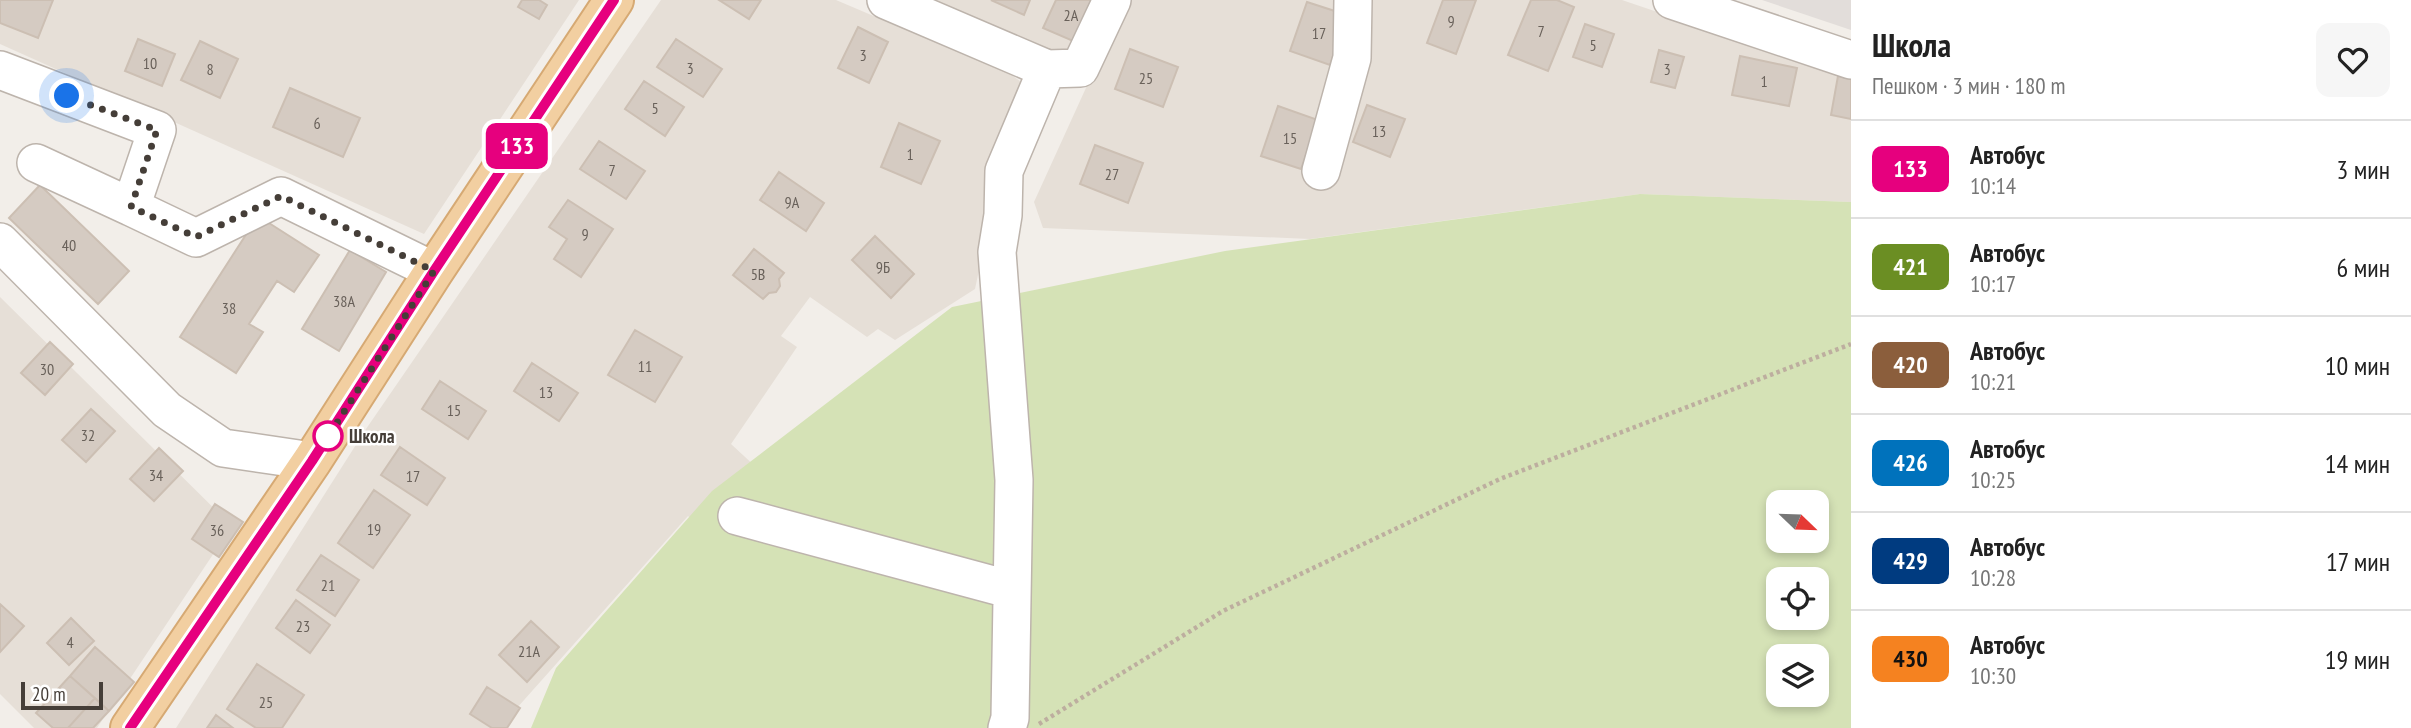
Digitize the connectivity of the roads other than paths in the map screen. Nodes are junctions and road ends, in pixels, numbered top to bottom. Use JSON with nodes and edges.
{"nodes":[{"id":1,"x":614,"y":0,"type":"edge"},
{"id":2,"x":887,"y":0,"type":"edge"},
{"id":3,"x":1112,"y":0,"type":"edge"},
{"id":4,"x":1353,"y":0,"type":"edge"},
{"id":5,"x":1672,"y":0,"type":"edge"},
{"id":6,"x":1851,"y":60,"type":"edge"},
{"id":7,"x":1047,"y":69,"type":"junction"},
{"id":8,"x":0,"y":70,"type":"edge"},
{"id":9,"x":36,"y":163,"type":"dead end"},
{"id":10,"x":1321,"y":171,"type":"dead end"},
{"id":11,"x":131,"y":207,"type":"junction"},
{"id":12,"x":0,"y":242,"type":"edge"},
{"id":13,"x":434,"y":271,"type":"junction"},
{"id":14,"x":312,"y":461,"type":"junction"},
{"id":15,"x":737,"y":516,"type":"dead end"},
{"id":16,"x":1012,"y":590,"type":"junction"},
{"id":17,"x":131,"y":728,"type":"edge"},
{"id":18,"x":1007,"y":728,"type":"edge"}],
"edges":[{"from":1,"to":13,"type":"main road"},
{"from":2,"to":7,"type":"street"},
{"from":3,"to":7,"type":"street"},
{"from":4,"to":10,"type":"street"},
{"from":5,"to":6,"type":"street"},
{"from":7,"to":16,"type":"street"},
{"from":8,"to":11,"type":"street"},
{"from":9,"to":11,"type":"street"},
{"from":11,"to":13,"type":"street"},
{"from":12,"to":14,"type":"street"},
{"from":13,"to":14,"type":"main road"},
{"from":14,"to":17,"type":"main road"},
{"from":15,"to":16,"type":"street"},
{"from":16,"to":18,"type":"street"}]}
